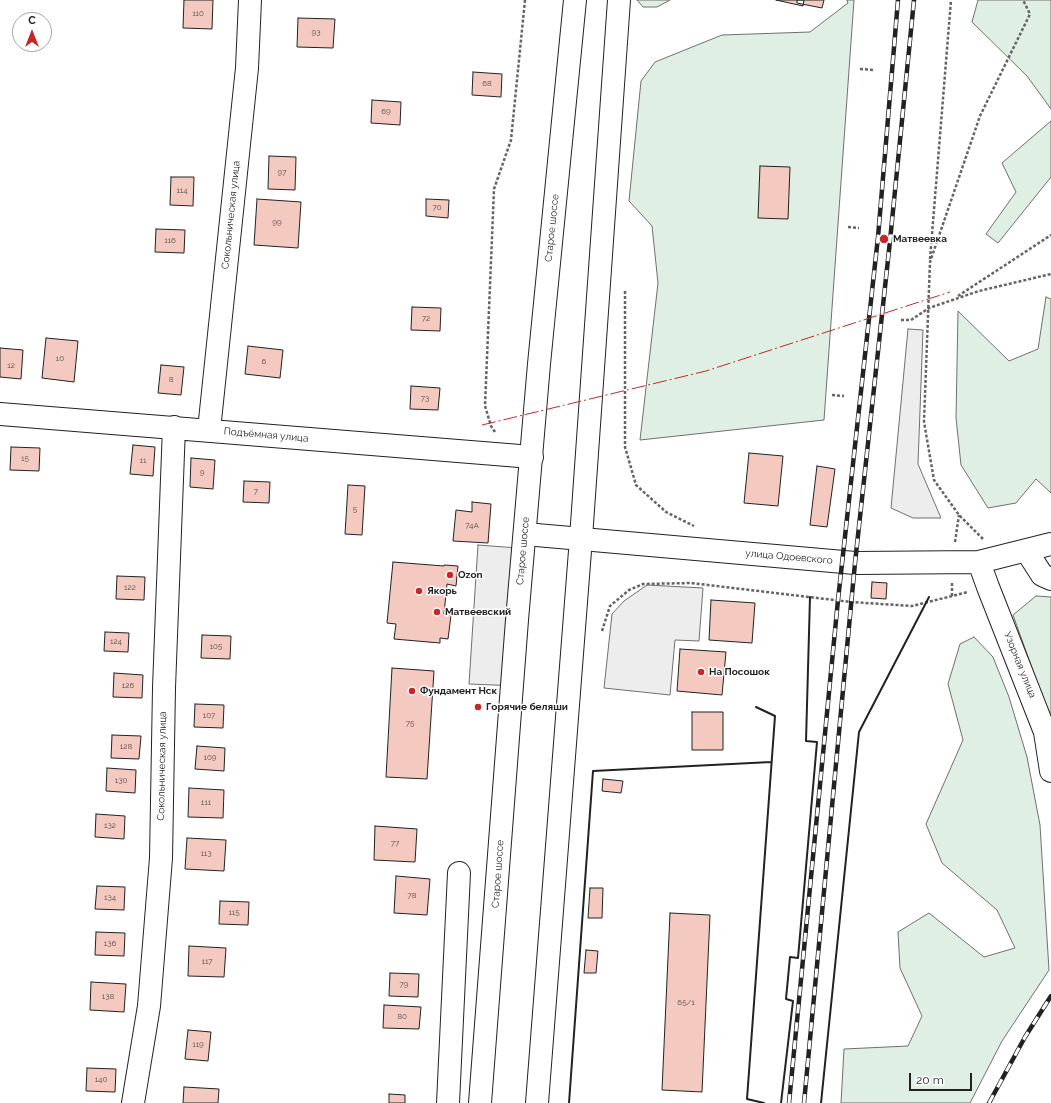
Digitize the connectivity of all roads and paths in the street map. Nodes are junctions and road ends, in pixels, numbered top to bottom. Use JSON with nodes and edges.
{"nodes":[{"id":1,"x":250,"y":0,"type":"edge"},
{"id":2,"x":525,"y":0,"type":"edge"},
{"id":3,"x":575,"y":0,"type":"edge"},
{"id":4,"x":619,"y":0,"type":"edge"},
{"id":5,"x":951,"y":0,"type":"edge"},
{"id":6,"x":1024,"y":0,"type":"edge"},
{"id":7,"x":860,"y":69,"type":"dead end"},
{"id":8,"x":874,"y":70,"type":"dead end"},
{"id":9,"x":848,"y":227,"type":"dead end"},
{"id":10,"x":859,"y":228,"type":"dead end"},
{"id":11,"x":1051,"y":235,"type":"edge"},
{"id":12,"x":930,"y":262,"type":"junction"},
{"id":13,"x":1051,"y":274,"type":"edge"},
{"id":14,"x":625,"y":291,"type":"dead end"},
{"id":15,"x":954,"y":299,"type":"junction"},
{"id":16,"x":929,"y":308,"type":"junction"},
{"id":17,"x":901,"y":320,"type":"dead end"},
{"id":18,"x":832,"y":395,"type":"dead end"},
{"id":19,"x":844,"y":396,"type":"dead end"},
{"id":20,"x":0,"y":414,"type":"edge"},
{"id":21,"x":174,"y":427,"type":"junction"},
{"id":22,"x":209,"y":430,"type":"junction"},
{"id":23,"x":502,"y":456,"type":"junction"},
{"id":24,"x":532,"y":457,"type":"junction"},
{"id":25,"x":702,"y":527,"type":"dead end"},
{"id":26,"x":525,"y":534,"type":"junction"},
{"id":27,"x":581,"y":538,"type":"junction"},
{"id":28,"x":1051,"y":544,"type":"edge"},
{"id":29,"x":1026,"y":550,"type":"junction"},
{"id":30,"x":1002,"y":558,"type":"junction"},
{"id":31,"x":979,"y":562,"type":"junction"},
{"id":32,"x":1051,"y":579,"type":"edge"},
{"id":33,"x":988,"y":587,"type":"junction"},
{"id":34,"x":602,"y":631,"type":"dead end"},
{"id":35,"x":1051,"y":771,"type":"edge"},
{"id":36,"x":459,"y":873,"type":"dead end"},
{"id":37,"x":133,"y":1103,"type":"edge"},
{"id":38,"x":448,"y":1103,"type":"edge"},
{"id":39,"x":480,"y":1103,"type":"edge"},
{"id":40,"x":537,"y":1103,"type":"edge"}],
"edges":[{"from":1,"to":22,"type":"main road","name":"Сокольническая улица"},
{"from":2,"to":23,"type":"path"},
{"from":3,"to":24,"type":"main road","name":"Старое шоссе"},
{"from":4,"to":27,"type":"main road"},
{"from":5,"to":12,"type":"path"},
{"from":6,"to":12,"type":"path"},
{"from":7,"to":8,"type":"path"},
{"from":9,"to":10,"type":"path"},
{"from":11,"to":15,"type":"path"},
{"from":12,"to":16,"type":"path"},
{"from":13,"to":15,"type":"path"},
{"from":14,"to":25,"type":"path"},
{"from":15,"to":16,"type":"path"},
{"from":16,"to":17,"type":"path"},
{"from":16,"to":30,"type":"path"},
{"from":18,"to":19,"type":"path"},
{"from":20,"to":21,"type":"main road","name":"Подъёмная улица"},
{"from":21,"to":22,"type":"main road","name":"Подъёмная улица"},
{"from":21,"to":37,"type":"main road","name":"Сокольническая улица"},
{"from":22,"to":23,"type":"main road","name":"Подъёмная улица"},
{"from":23,"to":24,"type":"main road","name":"Подъёмная улица"},
{"from":24,"to":26,"type":"main road","name":"Старое шоссе"},
{"from":26,"to":27,"type":"main road","name":"улица Одоевского"},
{"from":26,"to":39,"type":"main road","name":"Старое шоссе"},
{"from":27,"to":31,"type":"main road","name":"улица Одоевского"},
{"from":27,"to":40,"type":"main road"},
{"from":28,"to":29,"type":"main road","name":"улица Одоевского"},
{"from":29,"to":30,"type":"main road","name":"улица Одоевского"},
{"from":29,"to":32,"type":"main road"},
{"from":30,"to":31,"type":"main road","name":"улица Одоевского"},
{"from":31,"to":33,"type":"main road","name":"Узорная улица"},
{"from":33,"to":34,"type":"path"},
{"from":33,"to":35,"type":"main road","name":"Узорная улица"},
{"from":36,"to":38,"type":"main road"}]}
